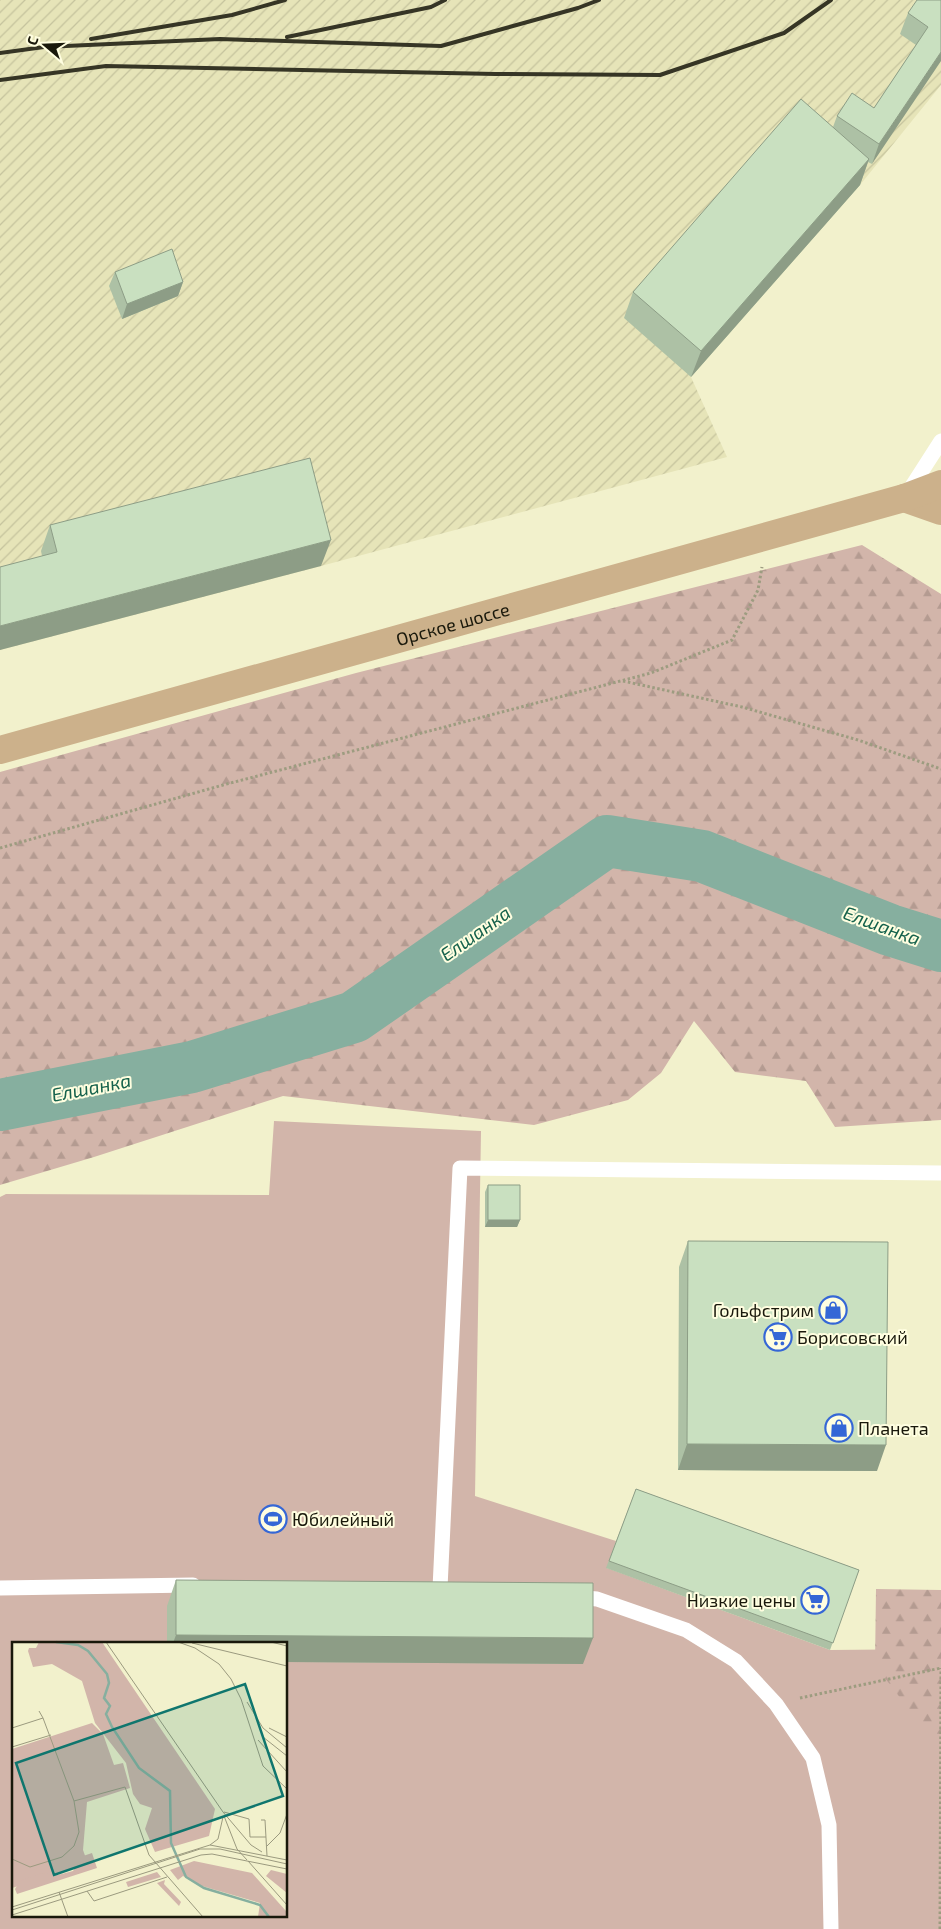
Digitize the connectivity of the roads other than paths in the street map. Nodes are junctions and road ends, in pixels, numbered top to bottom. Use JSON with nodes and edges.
{"nodes":[{"id":1,"x":941,"y":441,"type":"edge"},
{"id":2,"x":941,"y":484,"type":"edge"},
{"id":3,"x":941,"y":497,"type":"edge"},
{"id":4,"x":904,"y":498,"type":"junction"},
{"id":5,"x":941,"y":510,"type":"edge"},
{"id":6,"x":0,"y":750,"type":"edge"},
{"id":7,"x":941,"y":1173,"type":"edge"},
{"id":8,"x":211,"y":1585,"type":"edge"},
{"id":9,"x":0,"y":1588,"type":"edge"},
{"id":10,"x":420,"y":1588,"type":"edge"},
{"id":11,"x":558,"y":1596,"type":"edge"},
{"id":12,"x":831,"y":1929,"type":"edge"}],
"edges":[{"from":1,"to":4,"type":"lane"},
{"from":2,"to":4,"type":"main road"},
{"from":3,"to":4,"type":"main road"},
{"from":4,"to":5,"type":"main road"},
{"from":4,"to":6,"type":"main road","name":"Орское шоссе"},
{"from":7,"to":10,"type":"lane"},
{"from":8,"to":9,"type":"lane"},
{"from":11,"to":12,"type":"lane"}]}
